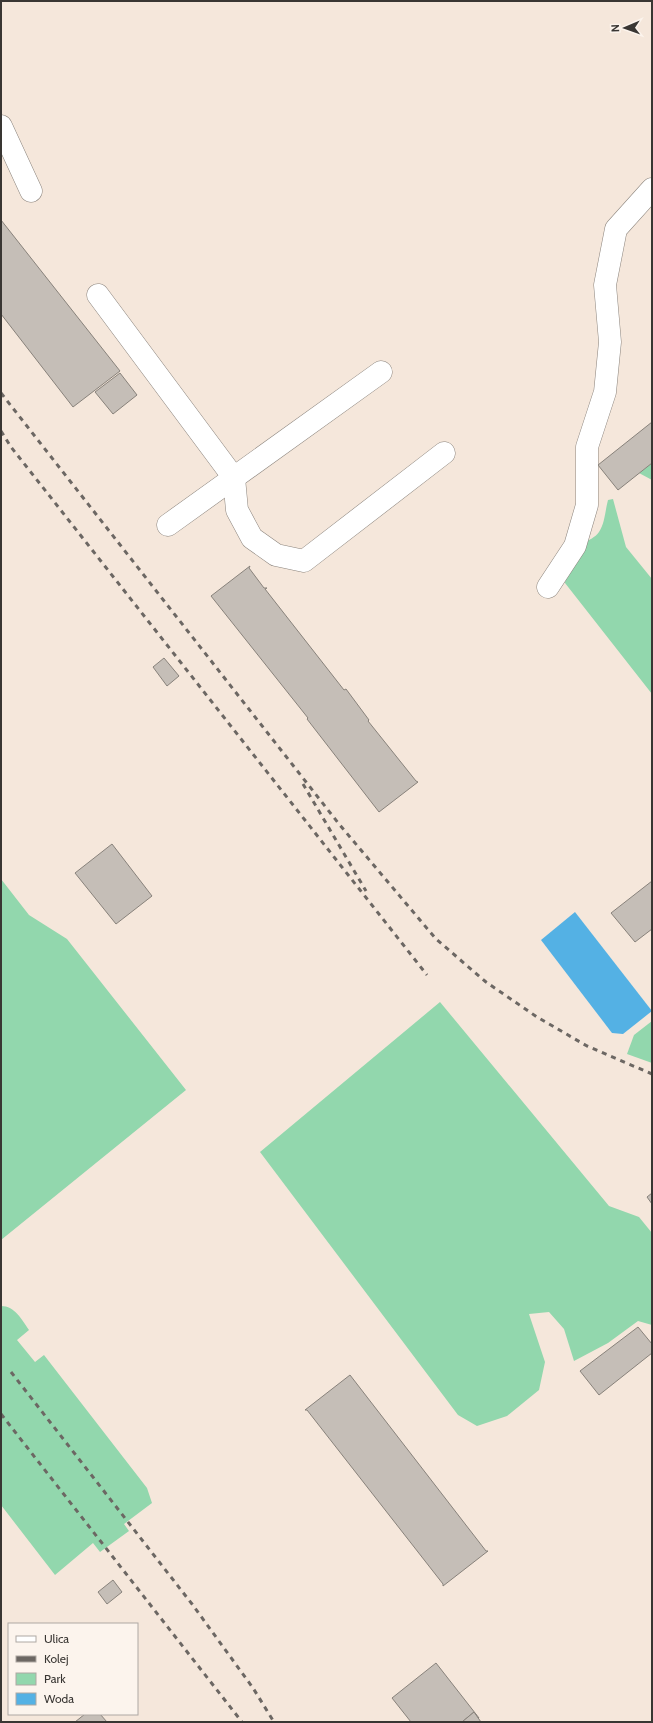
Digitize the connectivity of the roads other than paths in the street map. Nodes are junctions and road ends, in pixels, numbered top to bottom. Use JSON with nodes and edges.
{"nodes":[{"id":1,"x":1,"y":126,"type":"edge"},
{"id":2,"x":652,"y":189,"type":"edge"},
{"id":3,"x":31,"y":190,"type":"dead end"},
{"id":4,"x":98,"y":295,"type":"dead end"},
{"id":5,"x":381,"y":372,"type":"dead end"},
{"id":6,"x":444,"y":453,"type":"dead end"},
{"id":7,"x":234,"y":478,"type":"junction"},
{"id":8,"x":168,"y":525,"type":"dead end"},
{"id":9,"x":548,"y":587,"type":"dead end"}],
"edges":[{"from":1,"to":3,"type":"lane"},
{"from":2,"to":9,"type":"lane"},
{"from":4,"to":7,"type":"lane"},
{"from":5,"to":7,"type":"lane"},
{"from":6,"to":7,"type":"lane"},
{"from":7,"to":8,"type":"lane"}]}
